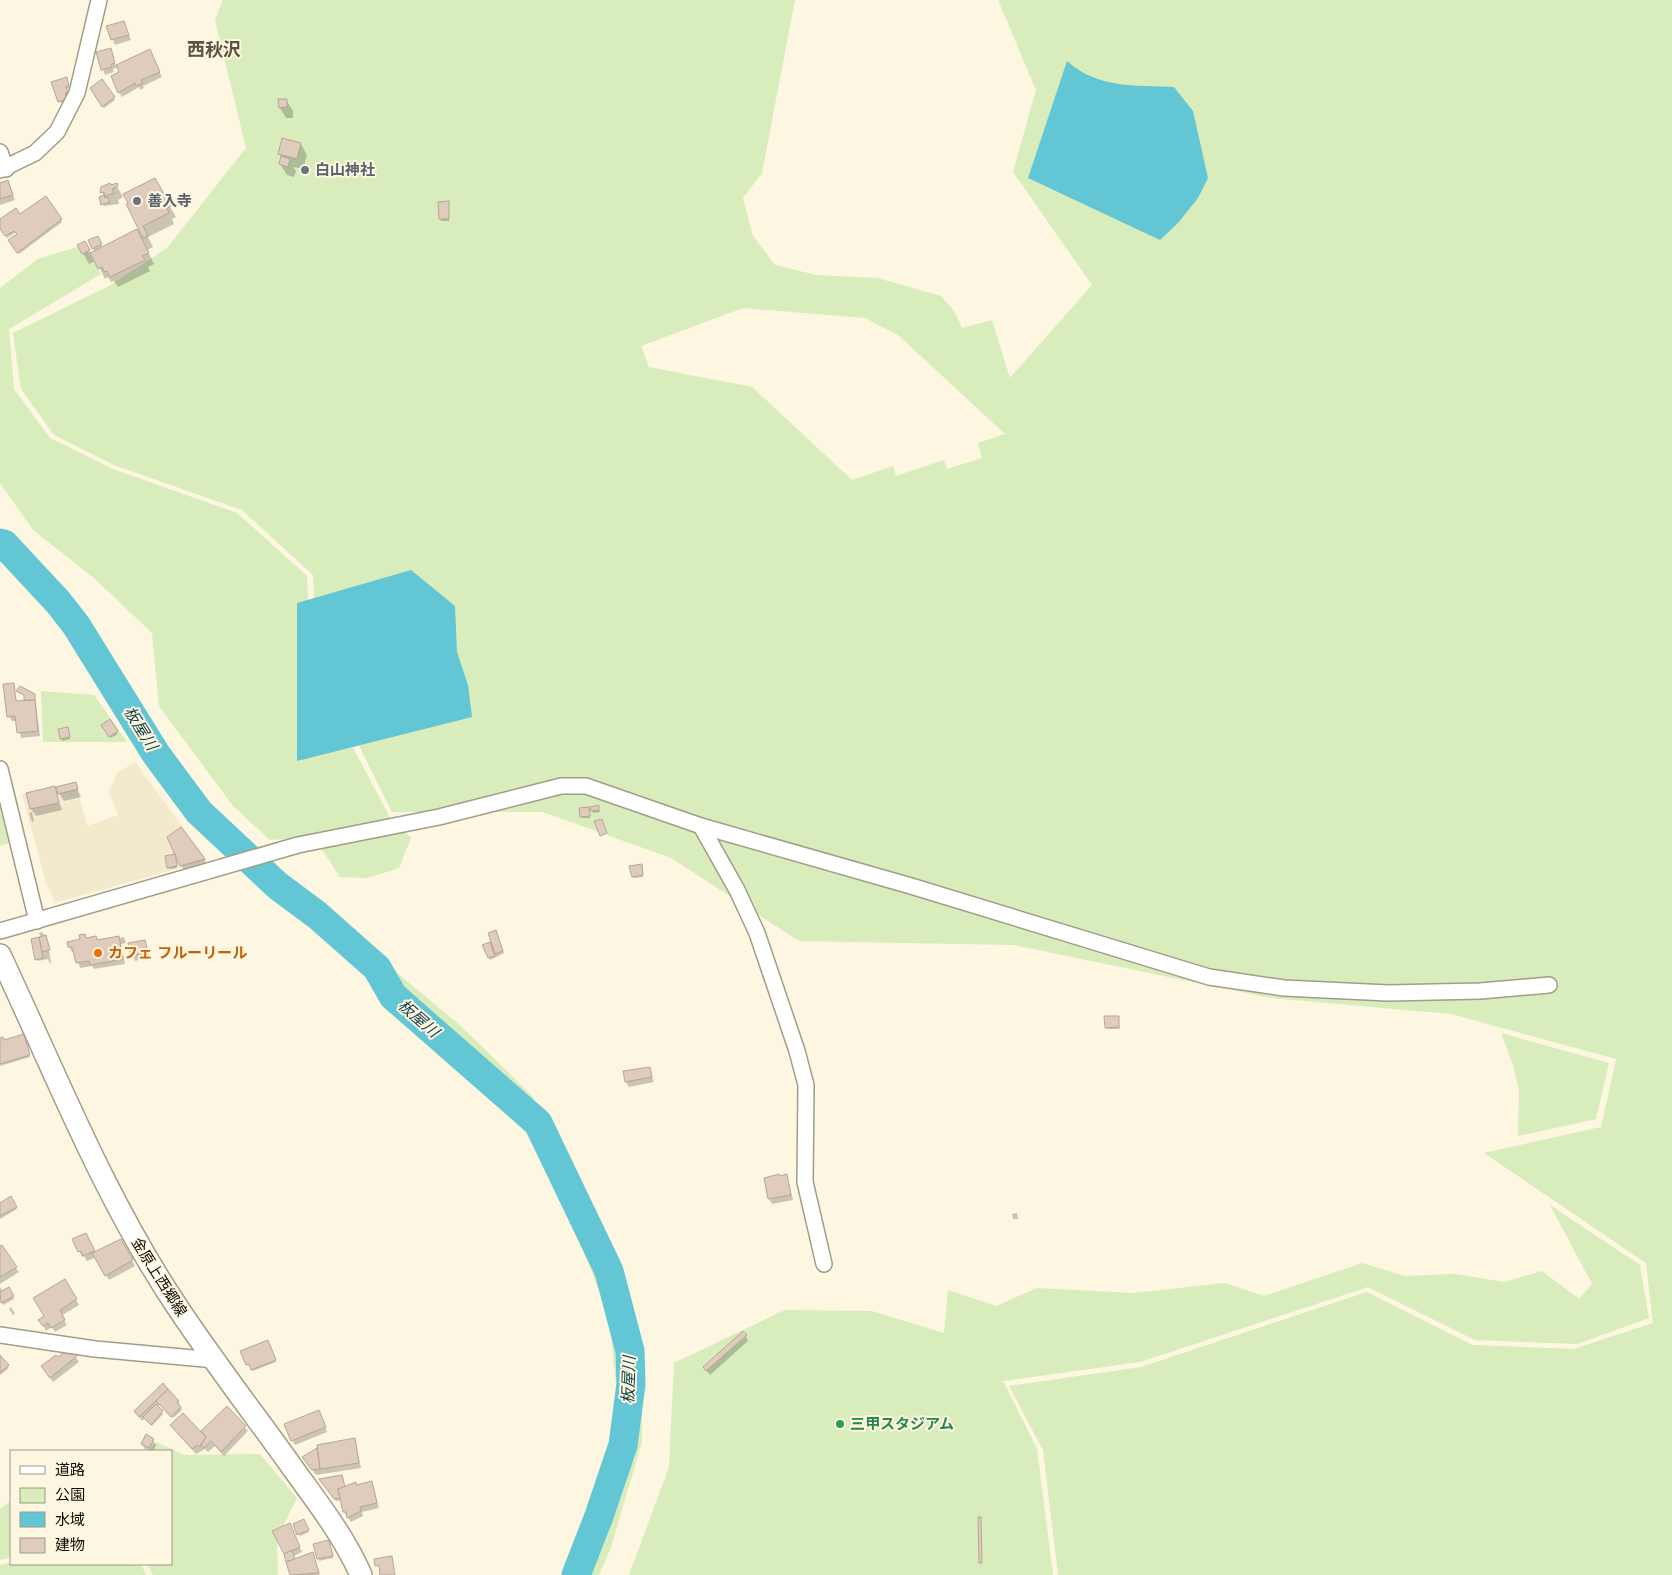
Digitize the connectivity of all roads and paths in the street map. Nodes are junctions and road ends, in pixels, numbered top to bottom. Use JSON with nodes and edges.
{"nodes":[{"id":1,"x":99,"y":0,"type":"edge"},
{"id":2,"x":0,"y":152,"type":"edge"},
{"id":3,"x":3,"y":169,"type":"edge"},
{"id":4,"x":0,"y":769,"type":"edge"},
{"id":5,"x":701,"y":826,"type":"junction"},
{"id":6,"x":37,"y":921,"type":"junction"},
{"id":7,"x":0,"y":931,"type":"edge"},
{"id":8,"x":0,"y":955,"type":"edge"},
{"id":9,"x":1549,"y":985,"type":"dead end"},
{"id":10,"x":824,"y":1264,"type":"dead end"},
{"id":11,"x":0,"y":1335,"type":"edge"},
{"id":12,"x":215,"y":1360,"type":"junction"},
{"id":13,"x":361,"y":1575,"type":"edge"}],
"edges":[{"from":1,"to":3,"type":"street"},
{"from":2,"to":3,"type":"street"},
{"from":4,"to":6,"type":"street"},
{"from":5,"to":6,"type":"street"},
{"from":5,"to":9,"type":"street"},
{"from":5,"to":10,"type":"street"},
{"from":6,"to":7,"type":"street"},
{"from":8,"to":12,"type":"main road","name":"金原上西郷線"},
{"from":11,"to":12,"type":"street"},
{"from":12,"to":13,"type":"main road","name":"金原上西郷線"}]}
